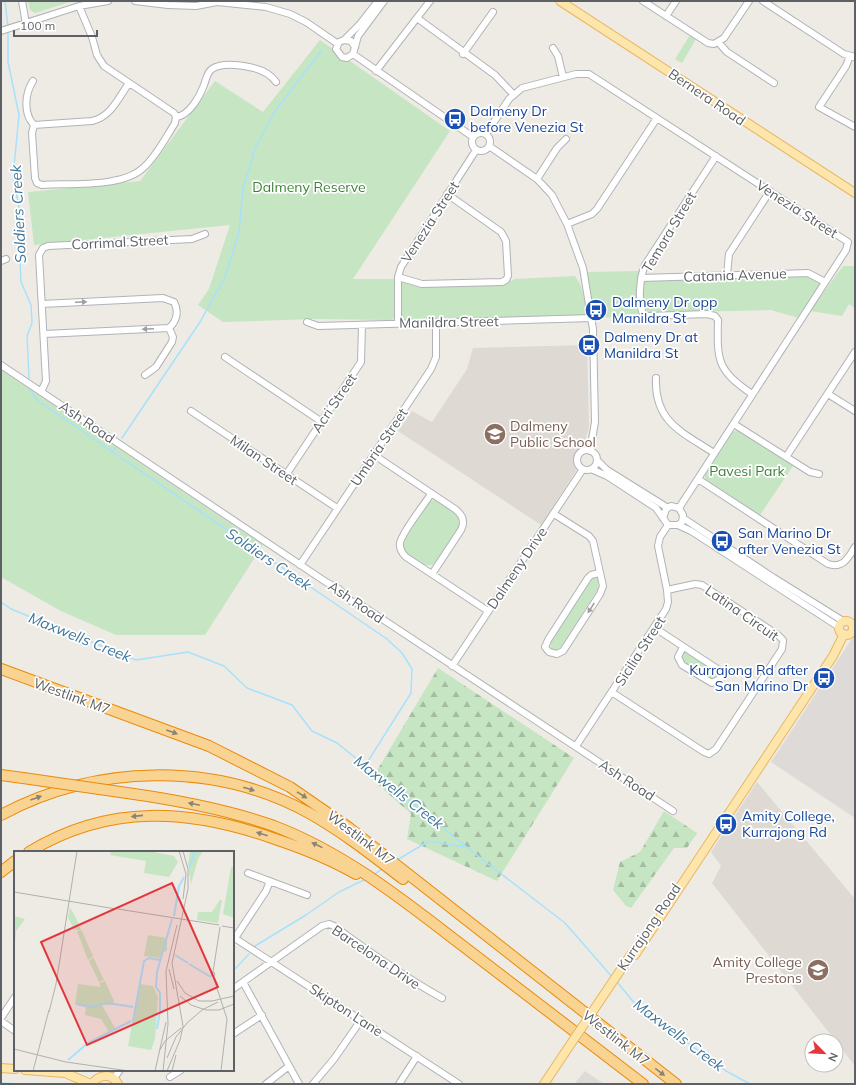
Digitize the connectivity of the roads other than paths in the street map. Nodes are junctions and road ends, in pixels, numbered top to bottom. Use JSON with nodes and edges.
{"nodes":[{"id":1,"x":22,"y":1,"type":"edge"},
{"id":2,"x":108,"y":1,"type":"edge"},
{"id":3,"x":135,"y":1,"type":"edge"},
{"id":4,"x":378,"y":1,"type":"edge"},
{"id":5,"x":384,"y":1,"type":"edge"},
{"id":6,"x":430,"y":1,"type":"edge"},
{"id":7,"x":560,"y":1,"type":"edge"},
{"id":8,"x":643,"y":1,"type":"edge"},
{"id":9,"x":676,"y":1,"type":"edge"},
{"id":10,"x":748,"y":1,"type":"edge"},
{"id":11,"x":763,"y":1,"type":"edge"},
{"id":12,"x":242,"y":2,"type":"edge"},
{"id":13,"x":79,"y":6,"type":"junction"},
{"id":14,"x":493,"y":12,"type":"dead end"},
{"id":15,"x":666,"y":16,"type":"junction"},
{"id":16,"x":417,"y":18,"type":"junction"},
{"id":17,"x":26,"y":24,"type":"junction"},
{"id":18,"x":1,"y":31,"type":"edge"},
{"id":19,"x":345,"y":39,"type":"junction"},
{"id":20,"x":719,"y":43,"type":"junction"},
{"id":21,"x":338,"y":44,"type":"junction"},
{"id":22,"x":355,"y":47,"type":"junction"},
{"id":23,"x":553,"y":48,"type":"dead end"},
{"id":24,"x":353,"y":54,"type":"junction"},
{"id":25,"x":463,"y":54,"type":"junction"},
{"id":26,"x":852,"y":57,"type":"edge"},
{"id":27,"x":376,"y":71,"type":"junction"},
{"id":28,"x":563,"y":77,"type":"junction"},
{"id":29,"x":33,"y":81,"type":"dead end"},
{"id":30,"x":276,"y":82,"type":"dead end"},
{"id":31,"x":129,"y":83,"type":"junction"},
{"id":32,"x":774,"y":83,"type":"dead end"},
{"id":33,"x":513,"y":94,"type":"junction"},
{"id":34,"x":176,"y":117,"type":"junction"},
{"id":35,"x":657,"y":118,"type":"junction"},
{"id":36,"x":34,"y":125,"type":"junction"},
{"id":37,"x":855,"y":127,"type":"edge"},
{"id":38,"x":486,"y":134,"type":"junction"},
{"id":39,"x":473,"y":137,"type":"junction"},
{"id":40,"x":566,"y":139,"type":"dead end"},
{"id":41,"x":489,"y":146,"type":"junction"},
{"id":42,"x":476,"y":150,"type":"junction"},
{"id":43,"x":716,"y":156,"type":"junction"},
{"id":44,"x":537,"y":179,"type":"junction"},
{"id":45,"x":770,"y":191,"type":"junction"},
{"id":46,"x":855,"y":193,"type":"edge"},
{"id":47,"x":447,"y":194,"type":"junction"},
{"id":48,"x":567,"y":224,"type":"junction"},
{"id":49,"x":205,"y":234,"type":"dead end"},
{"id":50,"x":727,"y":275,"type":"junction"},
{"id":51,"x":398,"y":277,"type":"junction"},
{"id":52,"x":641,"y":278,"type":"junction"},
{"id":53,"x":825,"y":282,"type":"junction"},
{"id":54,"x":42,"y":304,"type":"junction"},
{"id":55,"x":592,"y":318,"type":"junction"},
{"id":56,"x":307,"y":322,"type":"dead end"},
{"id":57,"x":436,"y":322,"type":"junction"},
{"id":58,"x":398,"y":323,"type":"junction"},
{"id":59,"x":362,"y":325,"type":"junction"},
{"id":60,"x":169,"y":328,"type":"junction"},
{"id":61,"x":44,"y":334,"type":"junction"},
{"id":62,"x":855,"y":352,"type":"edge"},
{"id":63,"x":226,"y":357,"type":"dead end"},
{"id":64,"x":1,"y":365,"type":"edge"},
{"id":65,"x":145,"y":375,"type":"dead end"},
{"id":66,"x":656,"y":378,"type":"dead end"},
{"id":67,"x":41,"y":392,"type":"junction"},
{"id":68,"x":752,"y":394,"type":"junction"},
{"id":69,"x":828,"y":394,"type":"junction"},
{"id":70,"x":190,"y":411,"type":"dead end"},
{"id":71,"x":855,"y":411,"type":"edge"},
{"id":72,"x":322,"y":422,"type":"junction"},
{"id":73,"x":734,"y":424,"type":"junction"},
{"id":74,"x":590,"y":451,"type":"junction"},
{"id":75,"x":714,"y":453,"type":"junction"},
{"id":76,"x":374,"y":455,"type":"junction"},
{"id":77,"x":786,"y":457,"type":"junction"},
{"id":78,"x":597,"y":460,"type":"junction"},
{"id":79,"x":583,"y":469,"type":"junction"},
{"id":80,"x":591,"y":469,"type":"junction"},
{"id":81,"x":819,"y":474,"type":"dead end"},
{"id":82,"x":286,"y":475,"type":"junction"},
{"id":83,"x":698,"y":479,"type":"junction"},
{"id":84,"x":431,"y":494,"type":"junction"},
{"id":85,"x":337,"y":508,"type":"junction"},
{"id":86,"x":668,"y":508,"type":"junction"},
{"id":87,"x":678,"y":508,"type":"junction"},
{"id":88,"x":554,"y":514,"type":"junction"},
{"id":89,"x":663,"y":518,"type":"junction"},
{"id":90,"x":683,"y":518,"type":"junction"},
{"id":91,"x":668,"y":525,"type":"junction"},
{"id":92,"x":678,"y":525,"type":"junction"},
{"id":93,"x":855,"y":547,"type":"edge"},
{"id":94,"x":300,"y":564,"type":"junction"},
{"id":95,"x":599,"y":573,"type":"junction"},
{"id":96,"x":432,"y":574,"type":"junction"},
{"id":97,"x":667,"y":590,"type":"junction"},
{"id":98,"x":488,"y":611,"type":"junction"},
{"id":99,"x":846,"y":625,"type":"edge"},
{"id":100,"x":655,"y":628,"type":"junction"},
{"id":101,"x":683,"y":647,"type":"junction"},
{"id":102,"x":1,"y":662,"type":"edge"},
{"id":103,"x":452,"y":666,"type":"junction"},
{"id":104,"x":1,"y":669,"type":"edge"},
{"id":105,"x":613,"y":693,"type":"junction"},
{"id":106,"x":136,"y":719,"type":"junction"},
{"id":107,"x":576,"y":746,"type":"junction"},
{"id":108,"x":1,"y":775,"type":"edge"},
{"id":109,"x":673,"y":812,"type":"dead end"},
{"id":110,"x":1,"y":815,"type":"edge"},
{"id":111,"x":31,"y":851,"type":"edge"},
{"id":112,"x":374,"y":852,"type":"junction"},
{"id":113,"x":14,"y":862,"type":"edge"},
{"id":114,"x":350,"y":867,"type":"junction"},
{"id":115,"x":1,"y":872,"type":"edge"},
{"id":116,"x":248,"y":873,"type":"dead end"},
{"id":117,"x":270,"y":881,"type":"junction"},
{"id":118,"x":307,"y":895,"type":"dead end"},
{"id":119,"x":234,"y":938,"type":"edge"},
{"id":120,"x":271,"y":961,"type":"junction"},
{"id":121,"x":243,"y":982,"type":"junction"},
{"id":122,"x":234,"y":988,"type":"edge"},
{"id":123,"x":14,"y":998,"type":"edge"},
{"id":124,"x":442,"y":998,"type":"dead end"},
{"id":125,"x":262,"y":1015,"type":"junction"},
{"id":126,"x":1,"y":1018,"type":"edge"},
{"id":127,"x":360,"y":1020,"type":"junction"},
{"id":128,"x":1,"y":1021,"type":"edge"},
{"id":129,"x":14,"y":1030,"type":"edge"},
{"id":130,"x":234,"y":1033,"type":"edge"},
{"id":131,"x":566,"y":1055,"type":"junction"},
{"id":132,"x":417,"y":1056,"type":"junction"},
{"id":133,"x":289,"y":1066,"type":"junction"},
{"id":134,"x":1,"y":1068,"type":"edge"},
{"id":135,"x":14,"y":1069,"type":"edge"},
{"id":136,"x":38,"y":1071,"type":"edge"},
{"id":137,"x":120,"y":1071,"type":"edge"},
{"id":138,"x":179,"y":1071,"type":"edge"},
{"id":139,"x":170,"y":1077,"type":"dead end"},
{"id":140,"x":116,"y":1081,"type":"edge"},
{"id":141,"x":92,"y":1084,"type":"edge"},
{"id":142,"x":266,"y":1084,"type":"edge"},
{"id":143,"x":299,"y":1084,"type":"edge"},
{"id":144,"x":313,"y":1084,"type":"edge"},
{"id":145,"x":400,"y":1084,"type":"edge"},
{"id":146,"x":459,"y":1084,"type":"edge"},
{"id":147,"x":544,"y":1084,"type":"edge"},
{"id":148,"x":549,"y":1084,"type":"edge"},
{"id":149,"x":644,"y":1084,"type":"edge"},
{"id":150,"x":676,"y":1084,"type":"edge"}],
"edges":[{"from":1,"to":17,"type":"street"},
{"from":2,"to":13,"type":"street"},
{"from":3,"to":12,"type":"street"},
{"from":4,"to":19,"type":"street"},
{"from":5,"to":22,"type":"street"},
{"from":6,"to":16,"type":"street"},
{"from":7,"to":46,"type":"main road","name":"Bernera Road"},
{"from":8,"to":15,"type":"street"},
{"from":9,"to":15,"type":"street"},
{"from":10,"to":20,"type":"street"},
{"from":11,"to":26,"type":"street"},
{"from":12,"to":21,"type":"street"},
{"from":13,"to":17,"type":"street"},
{"from":13,"to":31,"type":"street"},
{"from":14,"to":25,"type":"street"},
{"from":15,"to":20,"type":"street"},
{"from":16,"to":25,"type":"street"},
{"from":16,"to":27,"type":"street"},
{"from":17,"to":18,"type":"street"},
{"from":19,"to":21,"type":"street"},
{"from":19,"to":22,"type":"street"},
{"from":20,"to":32,"type":"street"},
{"from":21,"to":24,"type":"street"},
{"from":22,"to":24,"type":"street"},
{"from":23,"to":28,"type":"street"},
{"from":24,"to":27,"type":"street"},
{"from":25,"to":33,"type":"street"},
{"from":26,"to":37,"type":"street"},
{"from":27,"to":39,"type":"street"},
{"from":28,"to":33,"type":"street","name":"Venezia Street"},
{"from":28,"to":35,"type":"street","name":"Venezia Street"},
{"from":29,"to":36,"type":"street"},
{"from":30,"to":34,"type":"street"},
{"from":31,"to":34,"type":"street"},
{"from":31,"to":36,"type":"street"},
{"from":33,"to":38,"type":"street","name":"Venezia Street"},
{"from":34,"to":36,"type":"street"},
{"from":35,"to":43,"type":"street","name":"Venezia Street"},
{"from":35,"to":48,"type":"street"},
{"from":38,"to":39,"type":"street"},
{"from":38,"to":41,"type":"street"},
{"from":39,"to":42,"type":"street"},
{"from":40,"to":44,"type":"street"},
{"from":41,"to":42,"type":"street"},
{"from":41,"to":44,"type":"street"},
{"from":42,"to":47,"type":"street","name":"Venezia Street"},
{"from":43,"to":45,"type":"street","name":"Venezia Street"},
{"from":43,"to":52,"type":"street","name":"Temora Street"},
{"from":44,"to":48,"type":"street"},
{"from":45,"to":50,"type":"street"},
{"from":45,"to":53,"type":"street","name":"Venezia Street"},
{"from":47,"to":51,"type":"street","name":"Venezia Street"},
{"from":47,"to":51,"type":"street"},
{"from":48,"to":55,"type":"street"},
{"from":49,"to":54,"type":"street","name":"Corrimal Street"},
{"from":50,"to":52,"type":"street","name":"Catania Avenue"},
{"from":50,"to":53,"type":"street","name":"Catania Avenue"},
{"from":51,"to":58,"type":"street","name":"Venezia Street"},
{"from":52,"to":68,"type":"street","name":"Temora Street"},
{"from":53,"to":68,"type":"street","name":"Venezia Street"},
{"from":54,"to":60,"type":"street","one_way":true},
{"from":54,"to":61,"type":"street"},
{"from":55,"to":57,"type":"street","name":"Manildra Street"},
{"from":55,"to":74,"type":"street"},
{"from":56,"to":59,"type":"street","name":"Manildra Street"},
{"from":57,"to":58,"type":"street","name":"Manildra Street"},
{"from":57,"to":76,"type":"street","name":"Umbria Street"},
{"from":58,"to":59,"type":"street","name":"Manildra Street"},
{"from":59,"to":72,"type":"street","name":"Acri Street"},
{"from":60,"to":61,"type":"street","one_way":true},
{"from":60,"to":65,"type":"street"},
{"from":61,"to":67,"type":"street"},
{"from":62,"to":69,"type":"street"},
{"from":63,"to":72,"type":"street"},
{"from":64,"to":67,"type":"street","name":"Ash Road"},
{"from":66,"to":75,"type":"street"},
{"from":67,"to":94,"type":"street","name":"Ash Road"},
{"from":68,"to":73,"type":"street","name":"Venezia Street"},
{"from":69,"to":71,"type":"street"},
{"from":69,"to":77,"type":"street"},
{"from":70,"to":82,"type":"street","name":"Milan Street"},
{"from":72,"to":82,"type":"street","name":"Acri Street"},
{"from":73,"to":75,"type":"street","name":"Venezia Street"},
{"from":73,"to":77,"type":"street"},
{"from":74,"to":78,"type":"street"},
{"from":74,"to":79,"type":"street"},
{"from":75,"to":83,"type":"street","name":"Venezia Street"},
{"from":76,"to":84,"type":"street"},
{"from":76,"to":85,"type":"street","name":"Umbria Street"},
{"from":77,"to":81,"type":"street"},
{"from":78,"to":80,"type":"street"},
{"from":78,"to":86,"type":"street"},
{"from":79,"to":80,"type":"street"},
{"from":79,"to":88,"type":"street","name":"Dalmeny Drive"},
{"from":80,"to":89,"type":"street"},
{"from":82,"to":85,"type":"street","name":"Milan Street"},
{"from":83,"to":87,"type":"street","name":"Venezia Street"},
{"from":83,"to":93,"type":"street"},
{"from":84,"to":96,"type":"street"},
{"from":84,"to":96,"type":"street"},
{"from":85,"to":94,"type":"street","name":"Umbria Street"},
{"from":86,"to":87,"type":"street"},
{"from":86,"to":89,"type":"street"},
{"from":87,"to":90,"type":"street"},
{"from":88,"to":95,"type":"street"},
{"from":88,"to":98,"type":"street","name":"Dalmeny Drive"},
{"from":89,"to":91,"type":"street"},
{"from":90,"to":92,"type":"street"},
{"from":90,"to":99,"type":"street"},
{"from":91,"to":92,"type":"street"},
{"from":91,"to":97,"type":"street","name":"Sicilia Street"},
{"from":92,"to":99,"type":"street"},
{"from":94,"to":103,"type":"street","name":"Ash Road"},
{"from":95,"to":95,"type":"street","one_way":true},
{"from":96,"to":98,"type":"street"},
{"from":97,"to":100,"type":"street","name":"Sicilia Street"},
{"from":97,"to":105,"type":"street","name":"Latina Circuit"},
{"from":98,"to":103,"type":"street","name":"Dalmeny Drive"},
{"from":99,"to":131,"type":"main road","name":"Kurrajong Road"},
{"from":100,"to":101,"type":"street"},
{"from":100,"to":105,"type":"street","name":"Sicilia Street"},
{"from":101,"to":101,"type":"street"},
{"from":102,"to":106,"type":"highway"},
{"from":103,"to":107,"type":"street","name":"Ash Road"},
{"from":104,"to":106,"type":"highway","name":"Westlink M7"},
{"from":105,"to":107,"type":"street","name":"Sicilia Street"},
{"from":106,"to":112,"type":"highway","name":"Westlink M7","one_way":true},
{"from":107,"to":109,"type":"street","name":"Ash Road"},
{"from":114,"to":108,"type":"highway","name":"Westlink M7","one_way":true,"bridge":true},
{"from":110,"to":112,"type":"highway","one_way":true},
{"from":114,"to":111,"type":"highway","one_way":true},
{"from":112,"to":150,"type":"highway","name":"Westlink M7","one_way":true},
{"from":113,"to":115,"type":"highway"},
{"from":114,"to":149,"type":"highway","name":"Westlink M7"},
{"from":116,"to":117,"type":"street"},
{"from":117,"to":118,"type":"street"},
{"from":117,"to":119,"type":"street"},
{"from":119,"to":120,"type":"street","name":"Skipton Lane"},
{"from":120,"to":121,"type":"street","name":"Barcelona Drive"},
{"from":120,"to":124,"type":"street","name":"Barcelona Drive"},
{"from":120,"to":127,"type":"street","name":"Skipton Lane"},
{"from":121,"to":122,"type":"street","name":"Barcelona Drive"},
{"from":121,"to":125,"type":"street"},
{"from":123,"to":126,"type":"street"},
{"from":125,"to":130,"type":"street"},
{"from":125,"to":133,"type":"street"},
{"from":127,"to":132,"type":"street","name":"Skipton Lane"},
{"from":127,"to":144,"type":"street"},
{"from":128,"to":129,"type":"street"},
{"from":131,"to":147,"type":"main road","name":"Kurrajong Road"},
{"from":131,"to":148,"type":"main road","name":"Kurrajong Road"},
{"from":132,"to":145,"type":"street"},
{"from":132,"to":146,"type":"street","name":"Skipton Lane"},
{"from":133,"to":142,"type":"street"},
{"from":133,"to":143,"type":"street"},
{"from":134,"to":135,"type":"main road"},
{"from":136,"to":141,"type":"main road"},
{"from":137,"to":140,"type":"street"},
{"from":138,"to":139,"type":"street"},
{"from":140,"to":141,"type":"main road"}]}
